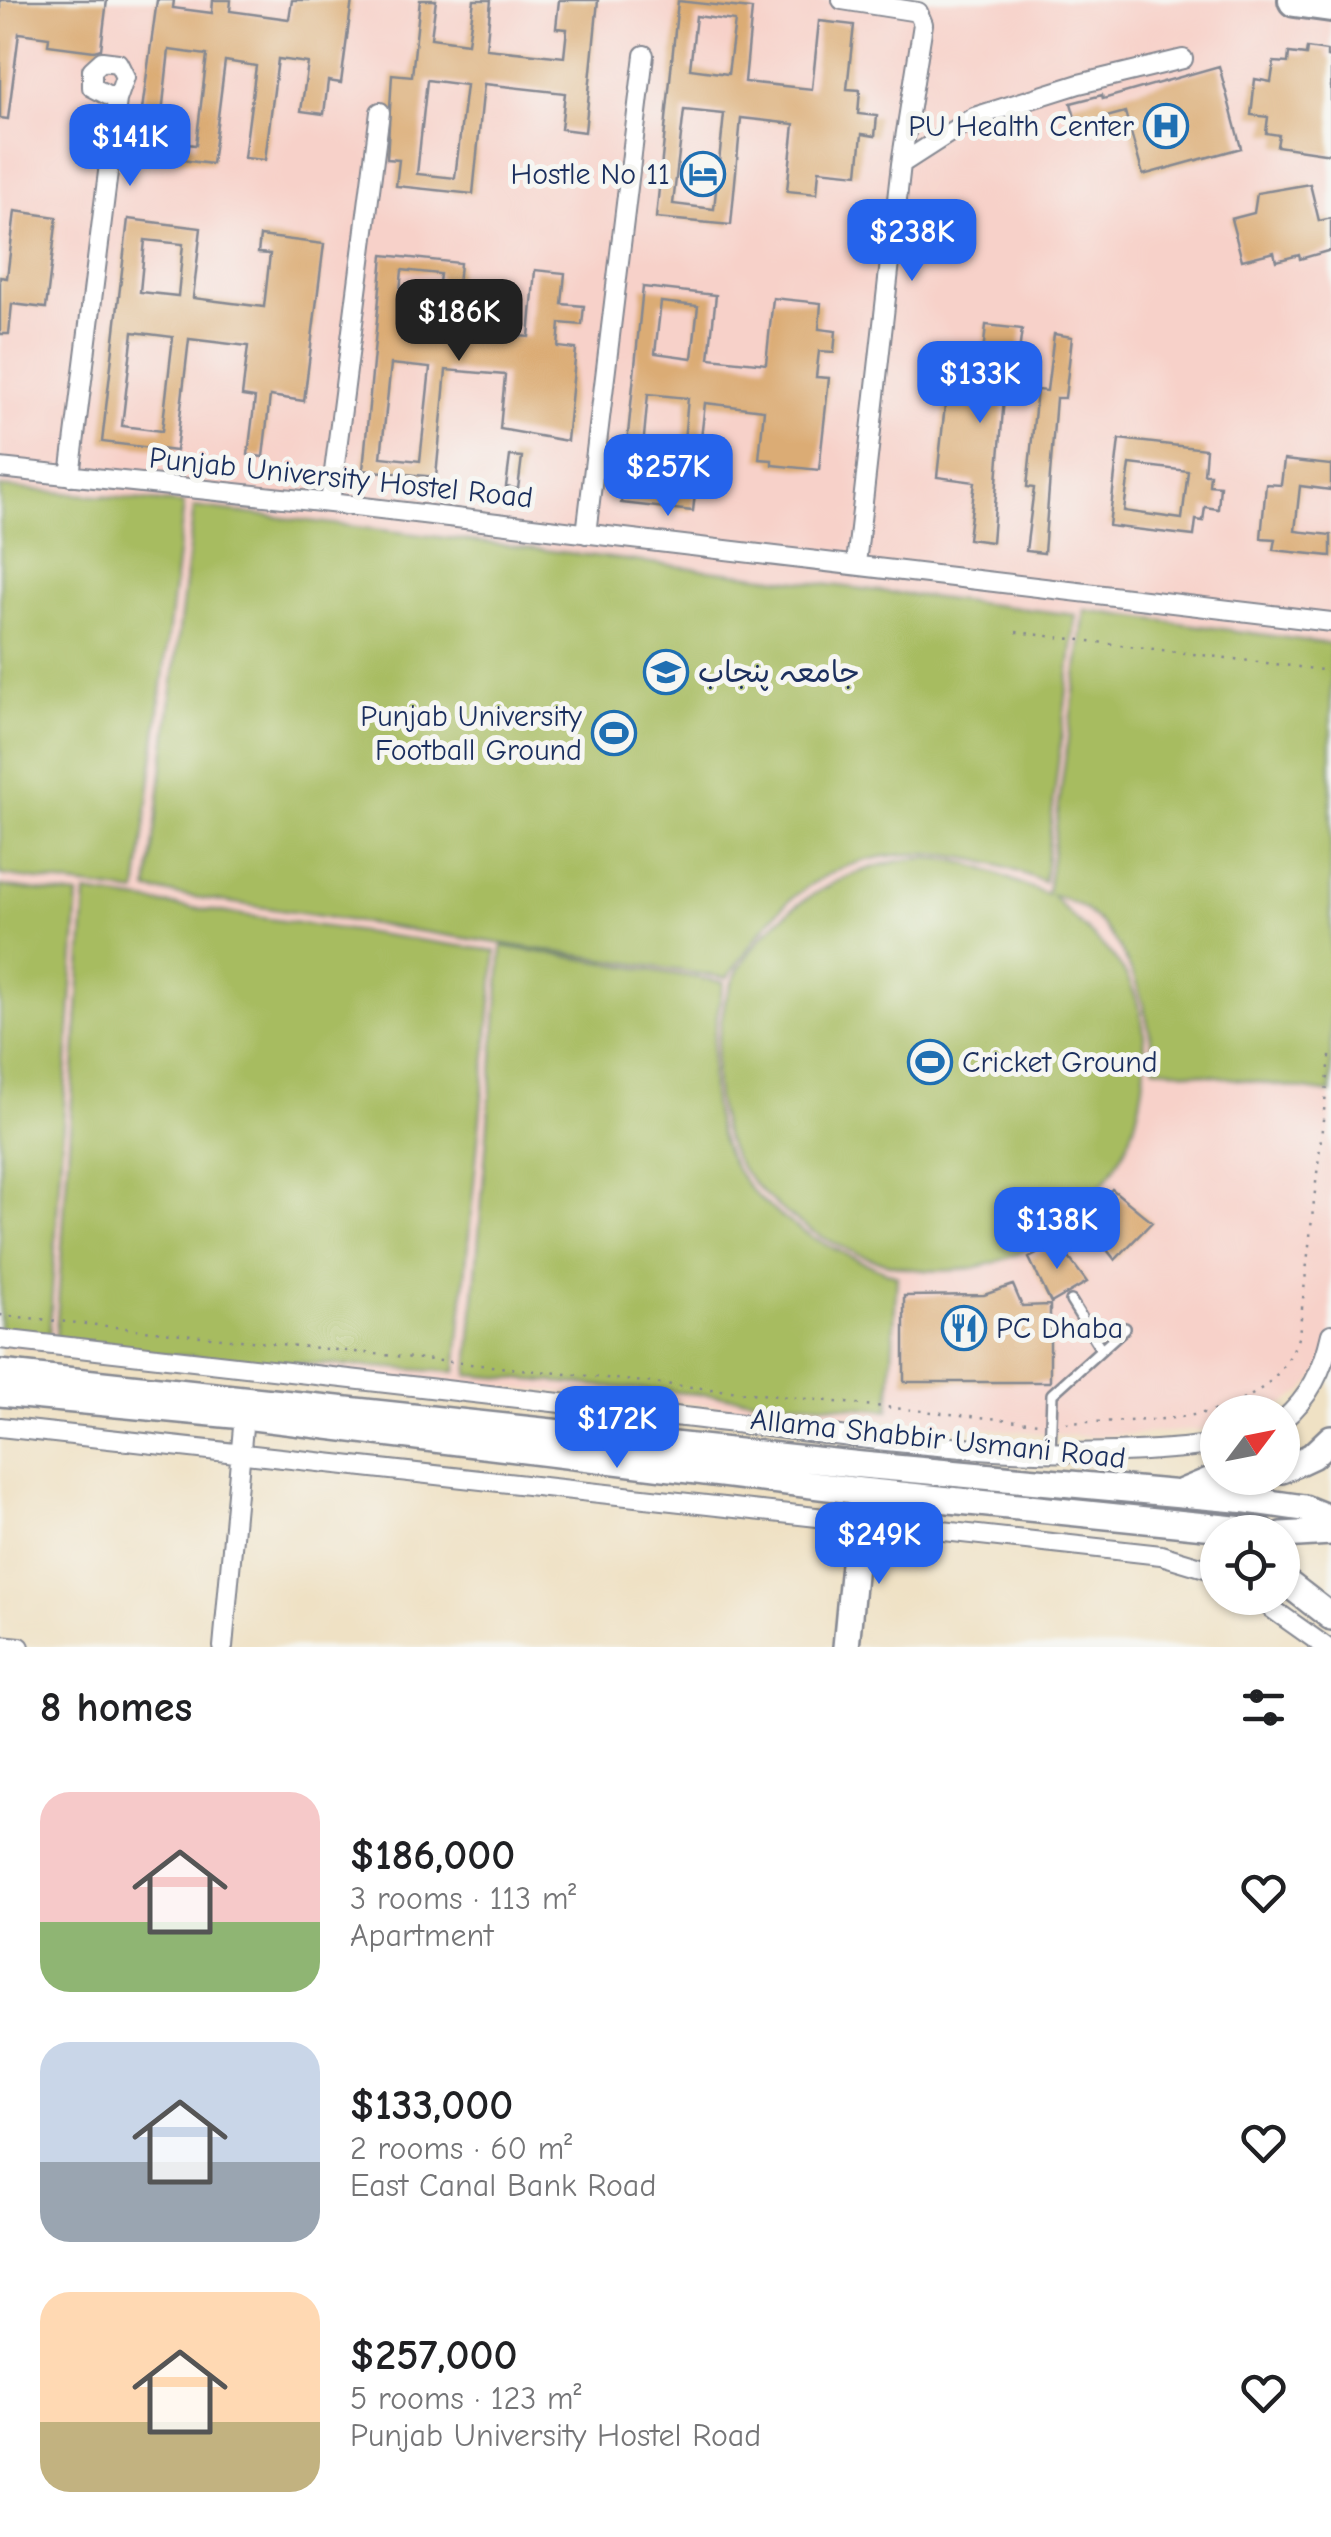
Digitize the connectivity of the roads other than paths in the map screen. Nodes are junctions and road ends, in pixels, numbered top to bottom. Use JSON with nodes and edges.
{"nodes":[{"id":1,"x":842,"y":0,"type":"edge"},
{"id":2,"x":1294,"y":0,"type":"edge"},
{"id":3,"x":1331,"y":5,"type":"edge"},
{"id":4,"x":644,"y":55,"type":"dead end"},
{"id":5,"x":1183,"y":59,"type":"dead end"},
{"id":6,"x":117,"y":100,"type":"dead end"},
{"id":7,"x":380,"y":112,"type":"dead end"},
{"id":8,"x":902,"y":164,"type":"junction"},
{"id":9,"x":0,"y":468,"type":"edge"},
{"id":10,"x":70,"y":476,"type":"junction"},
{"id":11,"x":330,"y":502,"type":"junction"},
{"id":12,"x":586,"y":534,"type":"junction"},
{"id":13,"x":856,"y":564,"type":"junction"},
{"id":14,"x":1331,"y":622,"type":"edge"},
{"id":15,"x":1071,"y":1301,"type":"dead end"},
{"id":16,"x":1125,"y":1328,"type":"dead end"},
{"id":17,"x":1331,"y":1334,"type":"edge"},
{"id":18,"x":0,"y":1339,"type":"edge"},
{"id":19,"x":1100,"y":1349,"type":"junction"},
{"id":20,"x":0,"y":1373,"type":"edge"},
{"id":21,"x":0,"y":1393,"type":"edge"},
{"id":22,"x":1300,"y":1401,"type":"edge"},
{"id":23,"x":244,"y":1416,"type":"junction"},
{"id":24,"x":0,"y":1427,"type":"edge"},
{"id":25,"x":1331,"y":1438,"type":"edge"},
{"id":26,"x":1200,"y":1447,"type":"edge"},
{"id":27,"x":240,"y":1451,"type":"junction"},
{"id":28,"x":1050,"y":1453,"type":"junction"},
{"id":29,"x":1300,"y":1462,"type":"edge"},
{"id":30,"x":1200,"y":1485,"type":"edge"},
{"id":31,"x":861,"y":1491,"type":"junction"},
{"id":32,"x":1173,"y":1496,"type":"junction"},
{"id":33,"x":1331,"y":1519,"type":"edge"},
{"id":34,"x":856,"y":1522,"type":"junction"},
{"id":35,"x":1178,"y":1524,"type":"junction"},
{"id":36,"x":1200,"y":1526,"type":"edge"},
{"id":37,"x":1331,"y":1532,"type":"edge"},
{"id":38,"x":1300,"y":1533,"type":"edge"},
{"id":39,"x":1200,"y":1535,"type":"edge"},
{"id":40,"x":1200,"y":1567,"type":"edge"},
{"id":41,"x":1300,"y":1593,"type":"edge"},
{"id":42,"x":1281,"y":1615,"type":"edge"},
{"id":43,"x":1331,"y":1617,"type":"edge"},
{"id":44,"x":0,"y":1645,"type":"edge"},
{"id":45,"x":20,"y":1647,"type":"edge"},
{"id":46,"x":223,"y":1647,"type":"edge"},
{"id":47,"x":846,"y":1647,"type":"edge"},
{"id":48,"x":1326,"y":1647,"type":"edge"}],
"edges":[{"from":1,"to":8,"type":"street"},
{"from":2,"to":3,"type":"highway"},
{"from":4,"to":12,"type":"street"},
{"from":5,"to":8,"type":"street"},
{"from":6,"to":10,"type":"street"},
{"from":7,"to":11,"type":"street"},
{"from":8,"to":13,"type":"street"},
{"from":9,"to":10,"type":"street","name":"Punjab University Hostel Road"},
{"from":10,"to":11,"type":"street","name":"Punjab University Hostel Road"},
{"from":11,"to":12,"type":"street","name":"Punjab University Hostel Road"},
{"from":12,"to":13,"type":"street","name":"Punjab University Hostel Road"},
{"from":13,"to":14,"type":"street","name":"Punjab University Hostel Road"},
{"from":15,"to":19,"type":"lane"},
{"from":16,"to":19,"type":"lane"},
{"from":17,"to":22,"type":"street"},
{"from":18,"to":28,"type":"street"},
{"from":19,"to":28,"type":"lane"},
{"from":20,"to":32,"type":"main road","name":"Allama Shabbir Usmani Road"},
{"from":21,"to":23,"type":"main road","name":"Allama Shabbir Usmani Road"},
{"from":23,"to":27,"type":"street"},
{"from":23,"to":31,"type":"main road","name":"Allama Shabbir Usmani Road"},
{"from":24,"to":27,"type":"street"},
{"from":25,"to":29,"type":"main road"},
{"from":26,"to":28,"type":"street"},
{"from":27,"to":34,"type":"street"},
{"from":27,"to":46,"type":"street"},
{"from":30,"to":32,"type":"main road"},
{"from":31,"to":34,"type":"main road"},
{"from":31,"to":35,"type":"main road","name":"Allama Shabbir Usmani Road"},
{"from":32,"to":33,"type":"main road","name":"Allama Shabbir Usmani Road"},
{"from":34,"to":40,"type":"street"},
{"from":34,"to":47,"type":"main road"},
{"from":35,"to":36,"type":"main road","name":"Allama Shabbir Usmani Road"},
{"from":35,"to":39,"type":"main road"},
{"from":37,"to":38,"type":"main road"},
{"from":41,"to":43,"type":"main road"},
{"from":42,"to":48,"type":"street"},
{"from":44,"to":45,"type":"street"}]}
